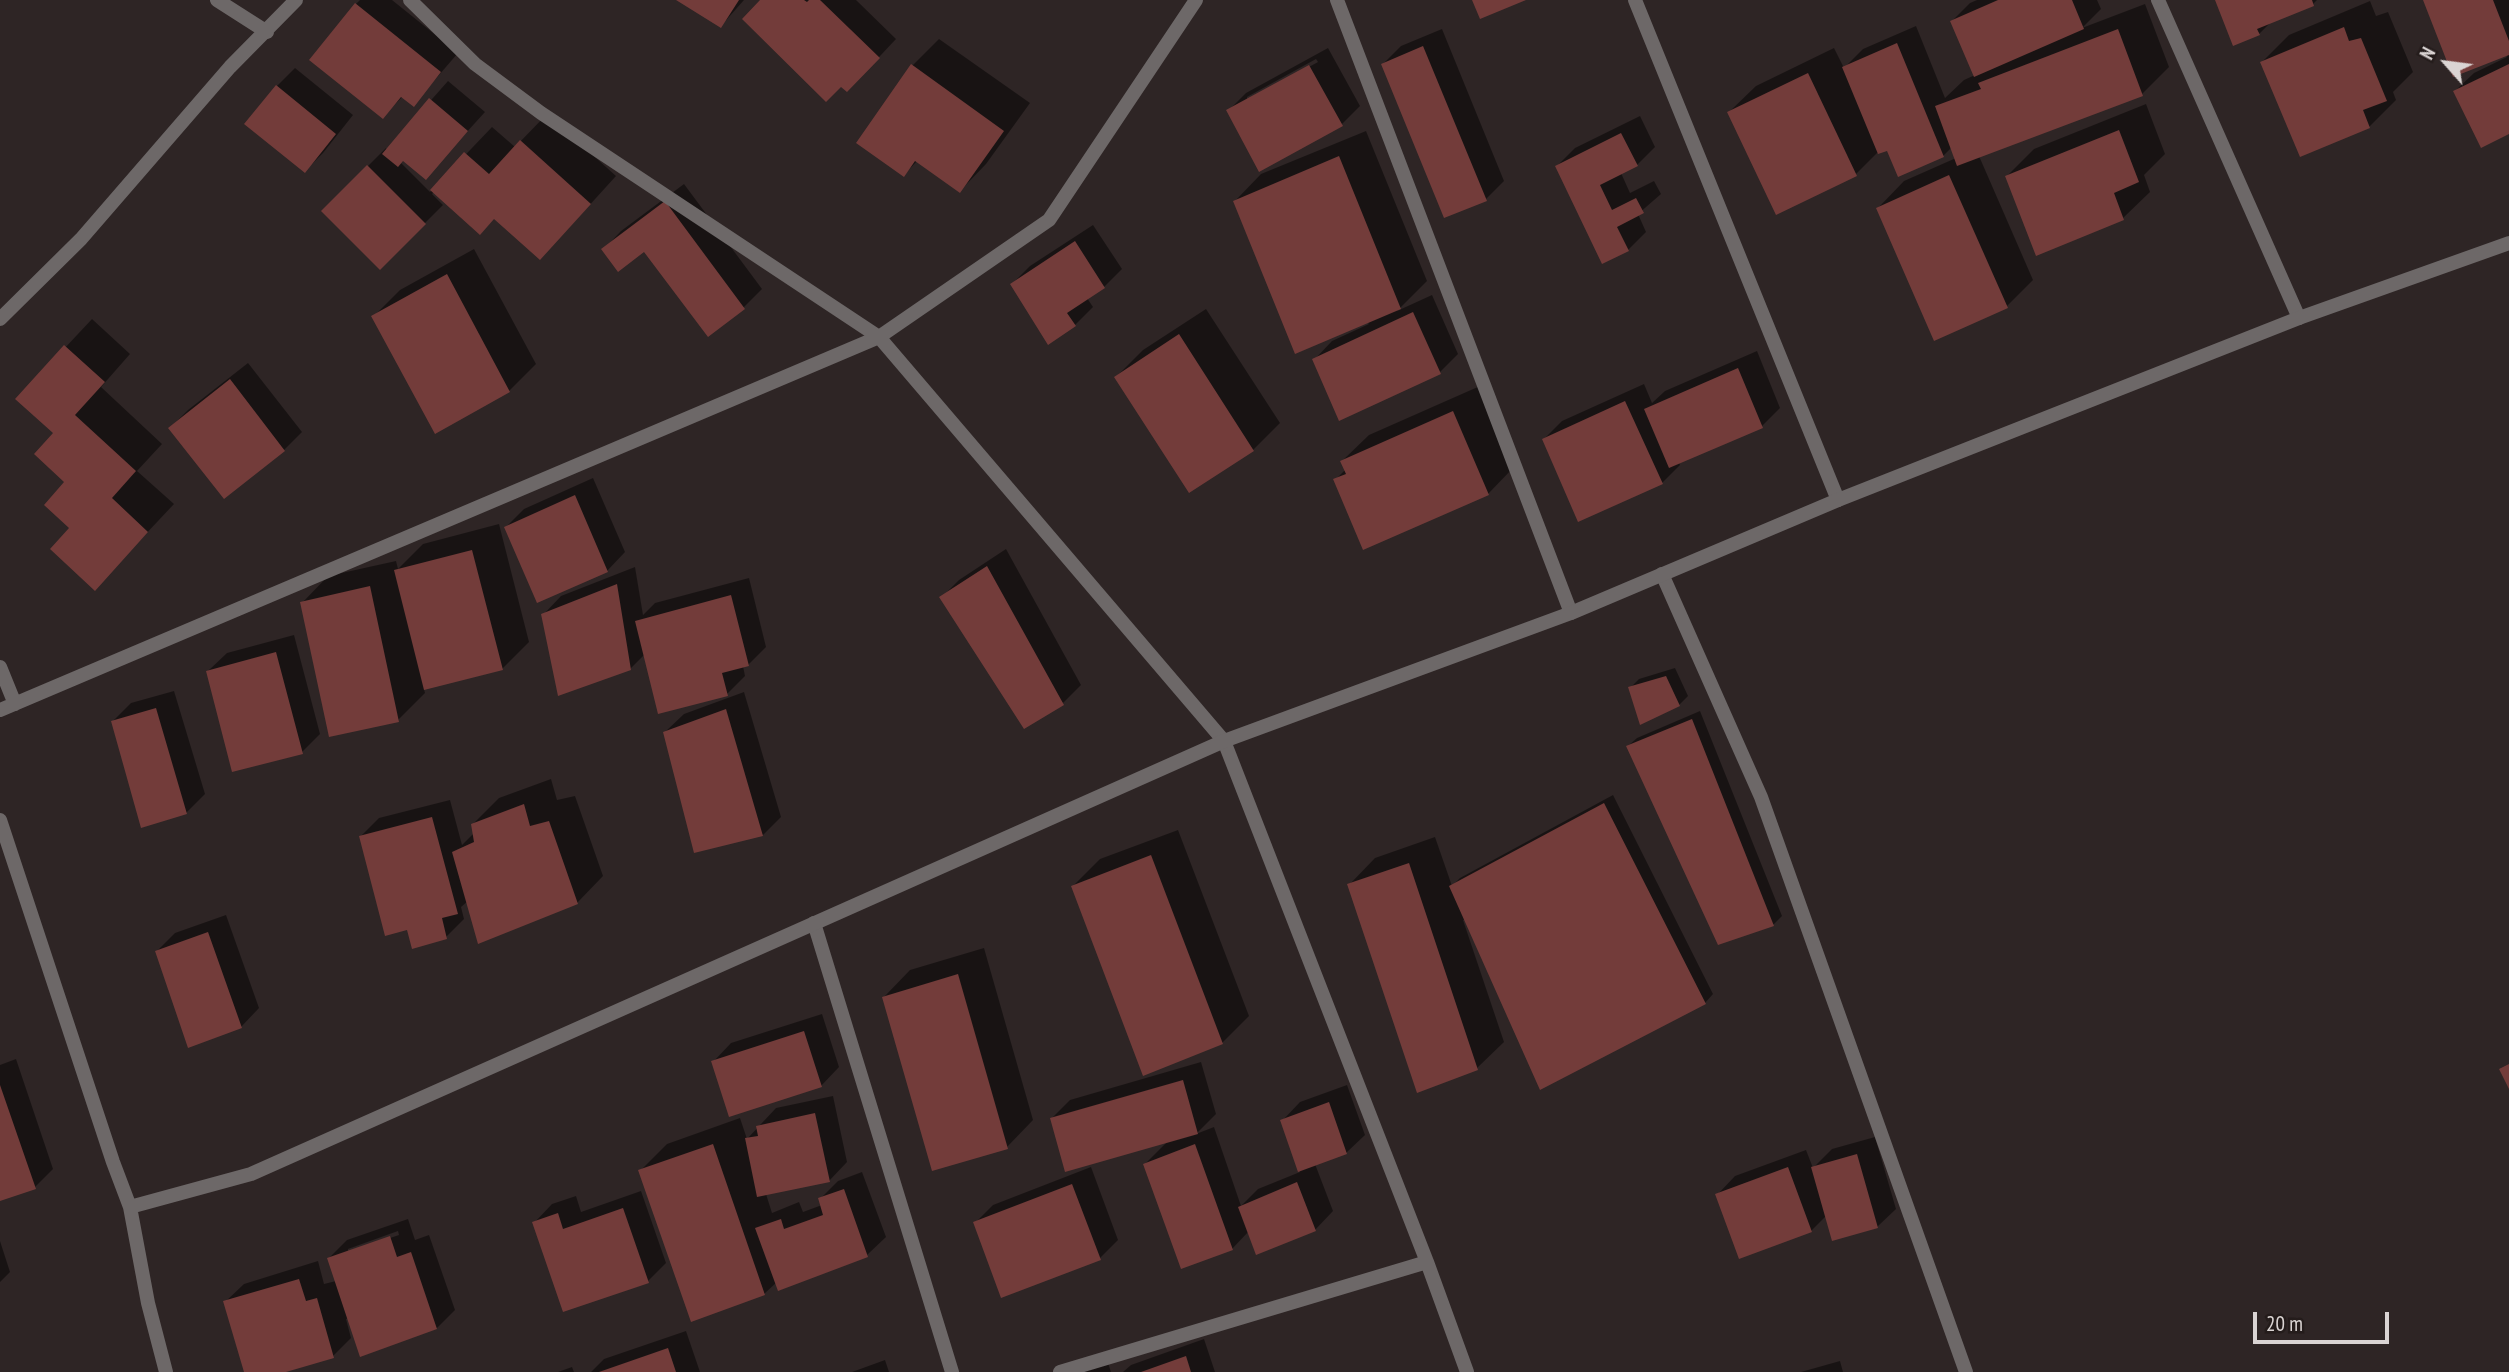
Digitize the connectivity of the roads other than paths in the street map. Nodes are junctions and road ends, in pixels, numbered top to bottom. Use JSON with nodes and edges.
{"nodes":[{"id":1,"x":218,"y":0,"type":"edge"},
{"id":2,"x":296,"y":0,"type":"edge"},
{"id":3,"x":410,"y":0,"type":"edge"},
{"id":4,"x":1196,"y":0,"type":"edge"},
{"id":5,"x":1337,"y":0,"type":"edge"},
{"id":6,"x":1635,"y":0,"type":"edge"},
{"id":7,"x":2158,"y":0,"type":"edge"},
{"id":8,"x":267,"y":32,"type":"junction"},
{"id":9,"x":2509,"y":243,"type":"edge"},
{"id":10,"x":2299,"y":318,"type":"junction"},
{"id":11,"x":0,"y":319,"type":"edge"},
{"id":12,"x":879,"y":337,"type":"junction"},
{"id":13,"x":1838,"y":500,"type":"junction"},
{"id":14,"x":1662,"y":575,"type":"junction"},
{"id":15,"x":1572,"y":613,"type":"junction"},
{"id":16,"x":0,"y":667,"type":"edge"},
{"id":17,"x":15,"y":704,"type":"junction"},
{"id":18,"x":0,"y":710,"type":"edge"},
{"id":19,"x":1224,"y":741,"type":"junction"},
{"id":20,"x":0,"y":820,"type":"edge"},
{"id":21,"x":814,"y":923,"type":"junction"},
{"id":22,"x":130,"y":1207,"type":"junction"},
{"id":23,"x":1427,"y":1262,"type":"junction"},
{"id":24,"x":166,"y":1372,"type":"edge"},
{"id":25,"x":953,"y":1372,"type":"edge"},
{"id":26,"x":1060,"y":1372,"type":"edge"},
{"id":27,"x":1467,"y":1372,"type":"edge"},
{"id":28,"x":1966,"y":1372,"type":"edge"}],
"edges":[{"from":1,"to":8,"type":"street"},
{"from":2,"to":8,"type":"street"},
{"from":3,"to":12,"type":"street"},
{"from":4,"to":12,"type":"street"},
{"from":5,"to":15,"type":"street"},
{"from":6,"to":13,"type":"street"},
{"from":7,"to":10,"type":"street"},
{"from":8,"to":11,"type":"street"},
{"from":9,"to":10,"type":"street"},
{"from":10,"to":13,"type":"street"},
{"from":12,"to":17,"type":"street"},
{"from":12,"to":19,"type":"street"},
{"from":13,"to":14,"type":"street"},
{"from":14,"to":15,"type":"street"},
{"from":14,"to":28,"type":"street"},
{"from":15,"to":19,"type":"street"},
{"from":16,"to":17,"type":"street"},
{"from":17,"to":18,"type":"street"},
{"from":19,"to":21,"type":"street"},
{"from":19,"to":23,"type":"street"},
{"from":20,"to":22,"type":"street"},
{"from":21,"to":22,"type":"street"},
{"from":21,"to":25,"type":"street"},
{"from":22,"to":24,"type":"street"},
{"from":23,"to":26,"type":"street"},
{"from":23,"to":27,"type":"street"}]}
